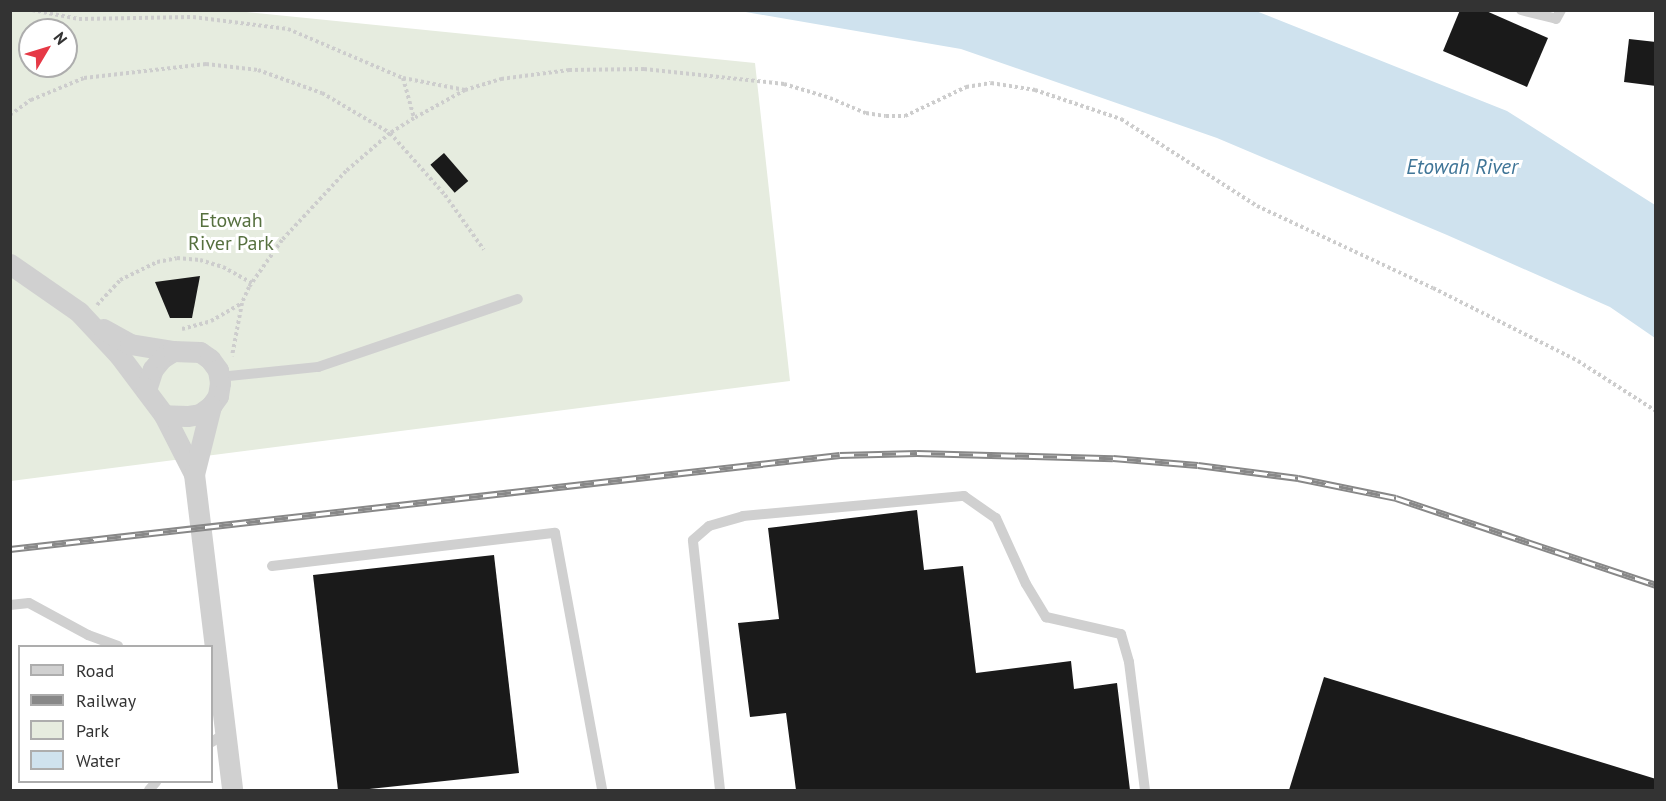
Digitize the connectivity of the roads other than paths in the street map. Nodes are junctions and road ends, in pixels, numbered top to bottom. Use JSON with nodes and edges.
{"nodes":[{"id":1,"x":1521,"y":10,"type":"edge"},
{"id":2,"x":1561,"y":10,"type":"edge"},
{"id":3,"x":10,"y":264,"type":"edge"},
{"id":4,"x":518,"y":299,"type":"dead end"},
{"id":5,"x":90,"y":307,"type":"junction"},
{"id":6,"x":173,"y":351,"type":"junction"},
{"id":7,"x":227,"y":376,"type":"junction"},
{"id":8,"x":146,"y":390,"type":"junction"},
{"id":9,"x":211,"y":406,"type":"junction"},
{"id":10,"x":164,"y":415,"type":"junction"},
{"id":11,"x":194,"y":474,"type":"junction"},
{"id":12,"x":272,"y":566,"type":"dead end"},
{"id":13,"x":10,"y":605,"type":"edge"},
{"id":14,"x":115,"y":645,"type":"edge"},
{"id":15,"x":213,"y":645,"type":"edge"},
{"id":16,"x":214,"y":658,"type":"edge"},
{"id":17,"x":218,"y":738,"type":"edge"},
{"id":18,"x":232,"y":790,"type":"edge"},
{"id":19,"x":602,"y":790,"type":"edge"},
{"id":20,"x":720,"y":790,"type":"edge"},
{"id":21,"x":1145,"y":790,"type":"edge"}],
"edges":[{"from":1,"to":2,"type":"lane"},
{"from":3,"to":5,"type":"street"},
{"from":4,"to":7,"type":"lane"},
{"from":5,"to":6,"type":"street"},
{"from":5,"to":8,"type":"street"},
{"from":6,"to":7,"type":"street"},
{"from":6,"to":8,"type":"street"},
{"from":7,"to":9,"type":"street"},
{"from":8,"to":10,"type":"street"},
{"from":9,"to":10,"type":"street"},
{"from":9,"to":11,"type":"street"},
{"from":10,"to":11,"type":"street"},
{"from":11,"to":15,"type":"street"},
{"from":12,"to":19,"type":"lane"},
{"from":13,"to":14,"type":"lane"},
{"from":16,"to":17,"type":"street"},
{"from":17,"to":18,"type":"street"},
{"from":20,"to":21,"type":"lane"}]}
